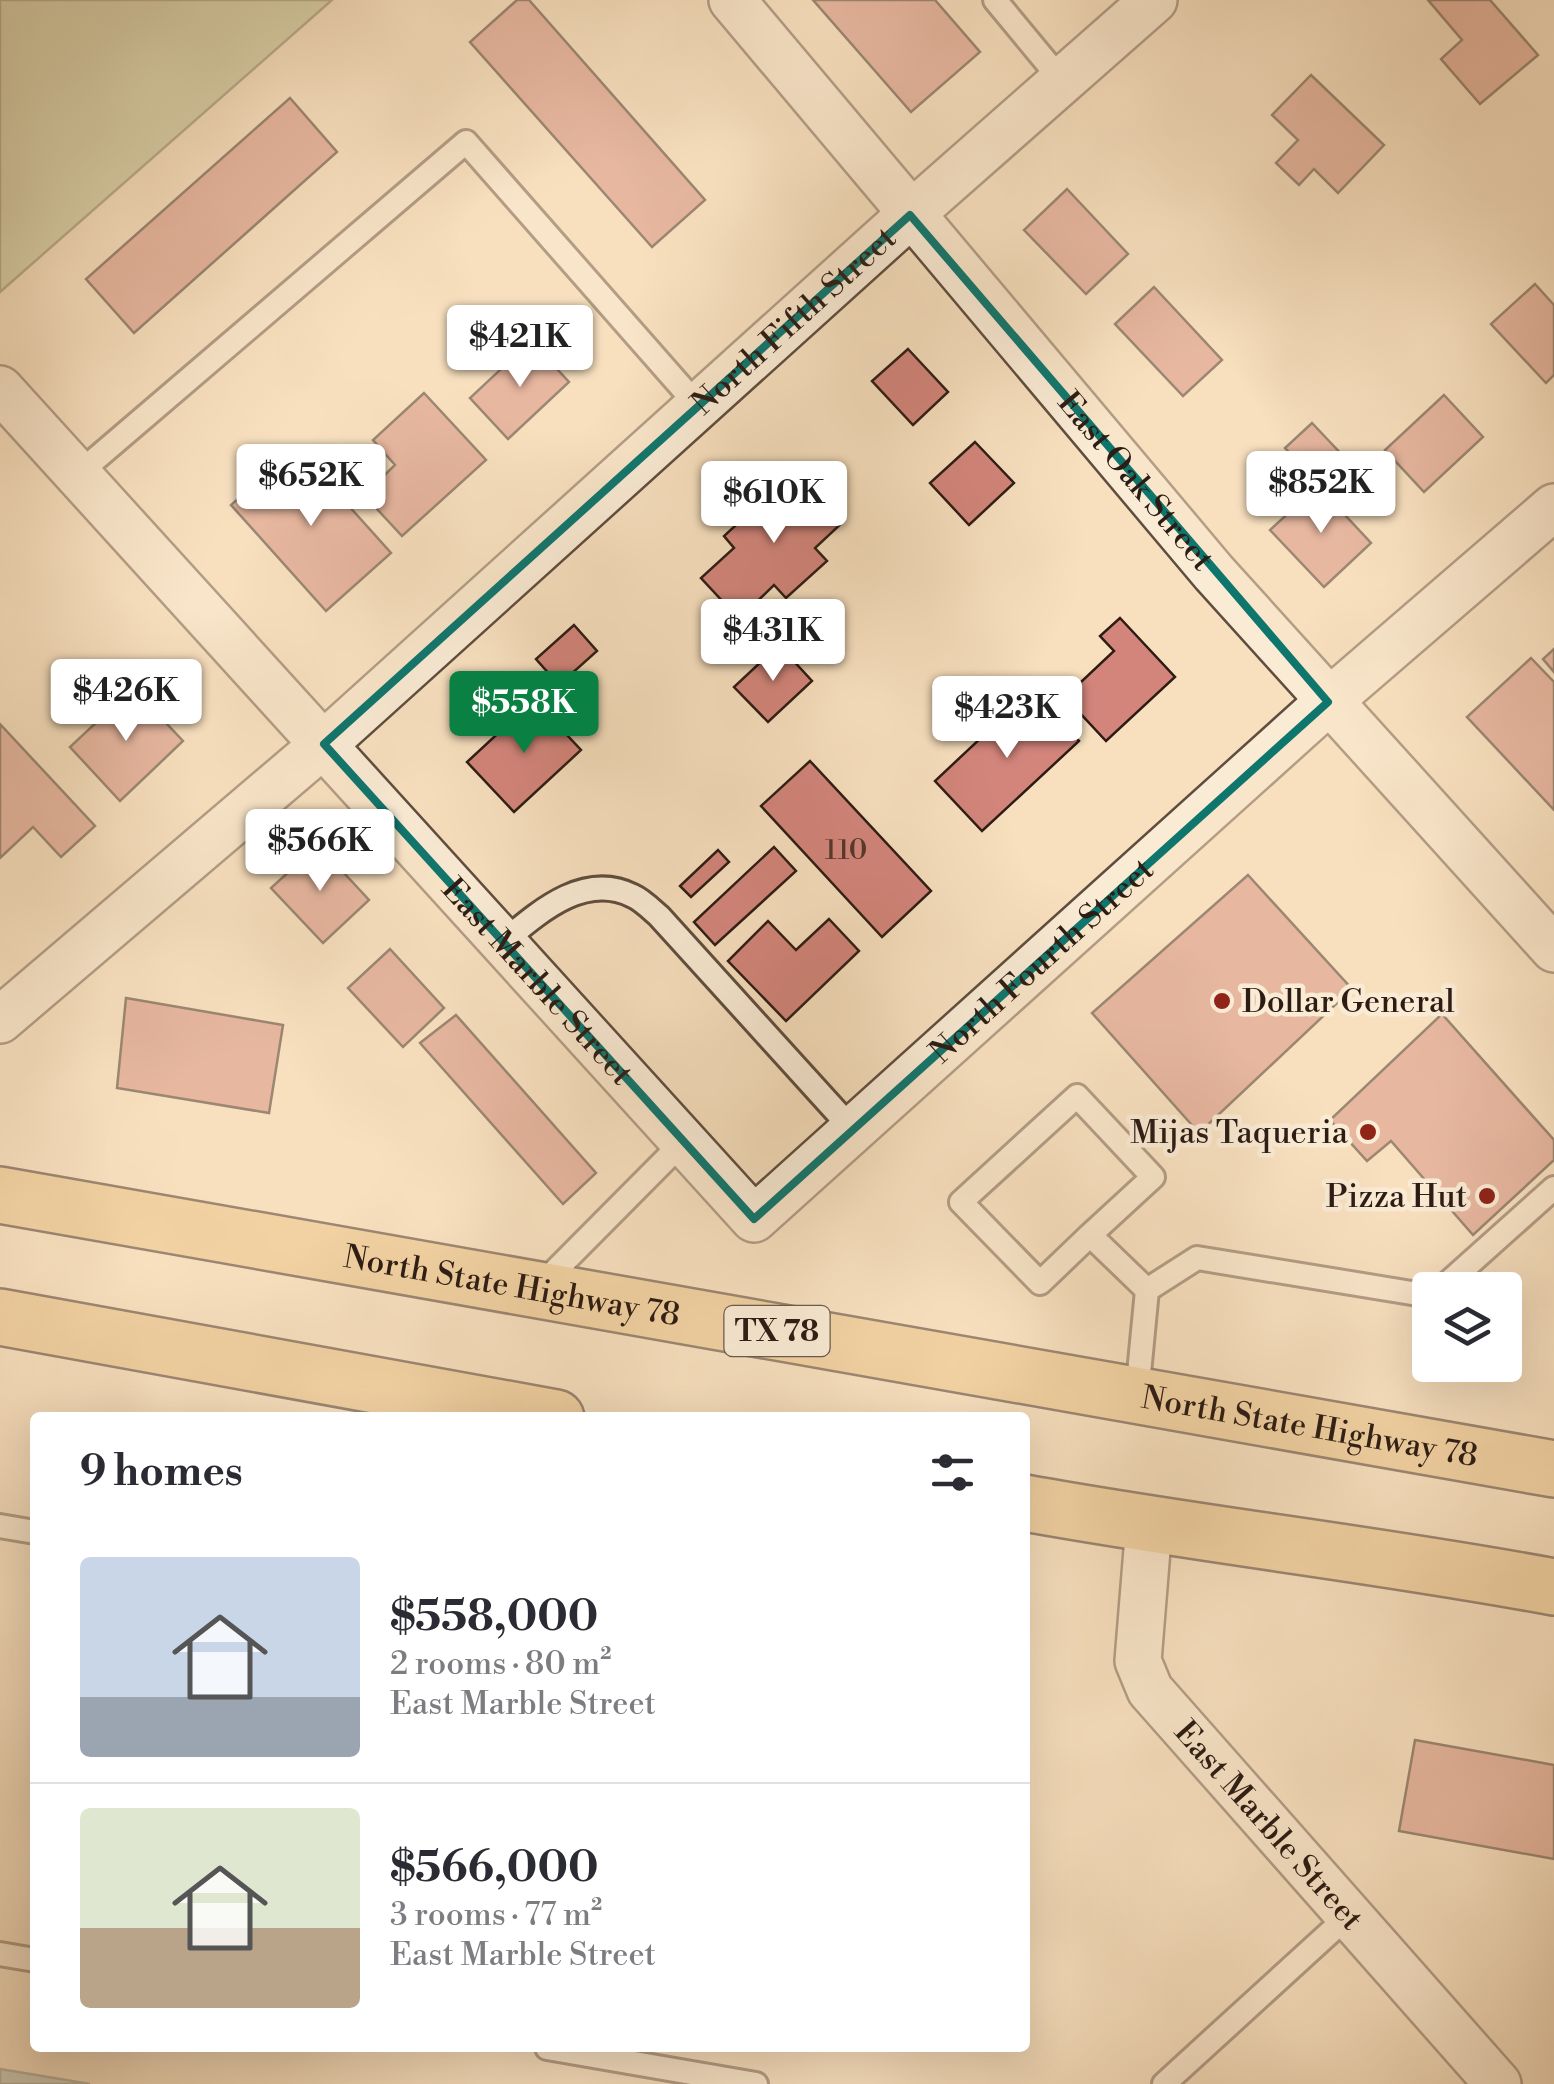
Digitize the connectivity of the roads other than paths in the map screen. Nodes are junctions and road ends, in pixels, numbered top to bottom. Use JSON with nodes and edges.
{"nodes":[{"id":1,"x":732,"y":0,"type":"edge"},
{"id":2,"x":995,"y":0,"type":"edge"},
{"id":3,"x":1154,"y":0,"type":"edge"},
{"id":4,"x":1062,"y":81,"type":"junction"},
{"id":5,"x":910,"y":215,"type":"junction"},
{"id":6,"x":0,"y":389,"type":"edge"},
{"id":7,"x":698,"y":406,"type":"junction"},
{"id":8,"x":78,"y":474,"type":"junction"},
{"id":9,"x":1554,"y":507,"type":"edge"},
{"id":10,"x":1328,"y":702,"type":"junction"},
{"id":11,"x":324,"y":744,"type":"junction"},
{"id":12,"x":503,"y":942,"type":"junction"},
{"id":13,"x":1554,"y":949,"type":"edge"},
{"id":14,"x":0,"y":1020,"type":"edge"},
{"id":15,"x":853,"y":1130,"type":"junction"},
{"id":16,"x":684,"y":1141,"type":"junction"},
{"id":17,"x":1554,"y":1188,"type":"edge"},
{"id":18,"x":4,"y":1193,"type":"edge"},
{"id":19,"x":754,"y":1219,"type":"joint"},
{"id":20,"x":1090,"y":1235,"type":"junction"},
{"id":21,"x":1460,"y":1272,"type":"edge"},
{"id":22,"x":536,"y":1290,"type":"junction"},
{"id":23,"x":1147,"y":1290,"type":"junction"},
{"id":24,"x":1412,"y":1293,"type":"edge"},
{"id":25,"x":0,"y":1317,"type":"edge"},
{"id":26,"x":1136,"y":1394,"type":"junction"},
{"id":27,"x":523,"y":1412,"type":"edge"},
{"id":28,"x":1554,"y":1468,"type":"edge"},
{"id":29,"x":1030,"y":1503,"type":"edge"},
{"id":30,"x":1150,"y":1525,"type":"junction"},
{"id":31,"x":0,"y":1526,"type":"edge"},
{"id":32,"x":30,"y":1531,"type":"edge"},
{"id":33,"x":1554,"y":1587,"type":"edge"},
{"id":34,"x":1348,"y":1916,"type":"junction"},
{"id":35,"x":0,"y":1954,"type":"edge"},
{"id":36,"x":30,"y":1959,"type":"edge"},
{"id":37,"x":570,"y":2052,"type":"edge"},
{"id":38,"x":756,"y":2084,"type":"edge"},
{"id":39,"x":1164,"y":2084,"type":"edge"},
{"id":40,"x":1498,"y":2084,"type":"edge"}],
"edges":[{"from":1,"to":5,"type":"street","name":"East Oak Street"},
{"from":2,"to":4,"type":"lane"},
{"from":3,"to":4,"type":"street","name":"North Fifth Street"},
{"from":4,"to":5,"type":"street","name":"North Fifth Street"},
{"from":5,"to":7,"type":"street","name":"North Fifth Street"},
{"from":5,"to":10,"type":"street","name":"East Oak Street"},
{"from":6,"to":8,"type":"street","name":"East Marble Street"},
{"from":7,"to":8,"type":"lane"},
{"from":7,"to":11,"type":"street","name":"North Fifth Street"},
{"from":8,"to":11,"type":"street","name":"East Marble Street"},
{"from":9,"to":10,"type":"street","name":"North Fourth Street"},
{"from":10,"to":13,"type":"street","name":"East Oak Street"},
{"from":10,"to":15,"type":"street","name":"North Fourth Street"},
{"from":11,"to":12,"type":"street","name":"East Marble Street"},
{"from":11,"to":14,"type":"street","name":"North Fifth Street"},
{"from":12,"to":15,"type":"lane"},
{"from":12,"to":16,"type":"street","name":"East Marble Street"},
{"from":15,"to":19,"type":"street","name":"North Fourth Street"},
{"from":16,"to":19,"type":"street","name":"East Marble Street"},
{"from":16,"to":22,"type":"lane"},
{"from":17,"to":21,"type":"lane"},
{"from":18,"to":22,"type":"main road","name":"North State Highway 78","number":"TX 78"},
{"from":20,"to":20,"type":"lane"},
{"from":20,"to":23,"type":"lane"},
{"from":22,"to":26,"type":"main road","name":"North State Highway 78","number":"TX 78"},
{"from":23,"to":24,"type":"lane"},
{"from":23,"to":26,"type":"lane"},
{"from":25,"to":27,"type":"main road"},
{"from":26,"to":28,"type":"main road","name":"North State Highway 78","number":"TX 78"},
{"from":29,"to":30,"type":"main road"},
{"from":30,"to":33,"type":"main road"},
{"from":30,"to":34,"type":"street","name":"East Marble Street"},
{"from":31,"to":32,"type":"lane"},
{"from":34,"to":39,"type":"lane"},
{"from":34,"to":40,"type":"street","name":"East Marble Street"},
{"from":35,"to":36,"type":"lane"},
{"from":37,"to":38,"type":"lane"}]}
